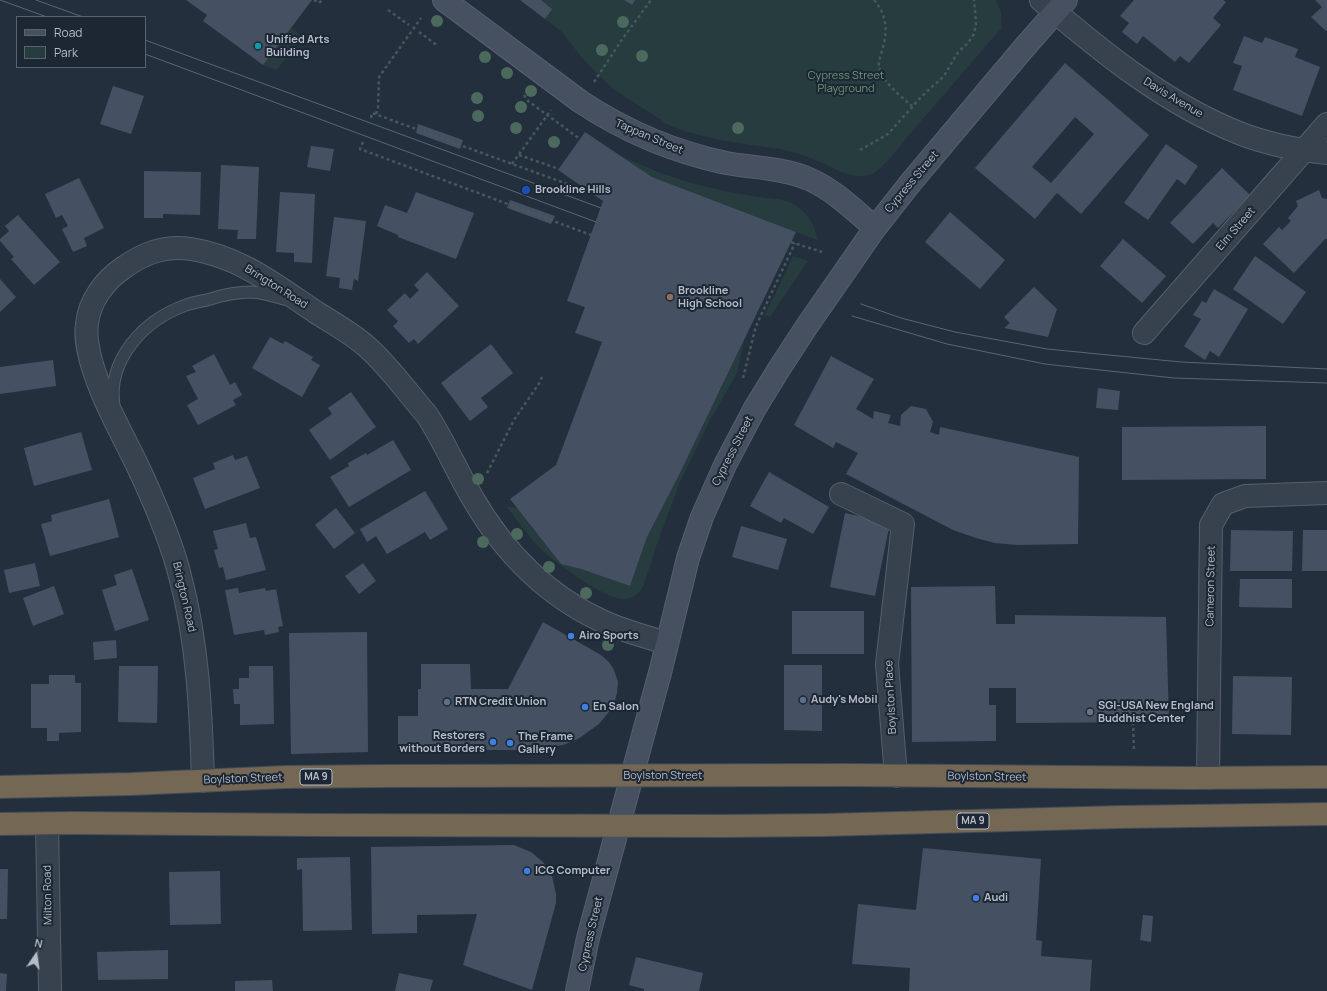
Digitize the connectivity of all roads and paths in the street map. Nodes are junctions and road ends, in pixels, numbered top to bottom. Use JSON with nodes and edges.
{"nodes":[{"id":1,"x":314,"y":0,"type":"edge"},
{"id":2,"x":322,"y":0,"type":"edge"},
{"id":3,"x":444,"y":0,"type":"edge"},
{"id":4,"x":651,"y":0,"type":"edge"},
{"id":5,"x":874,"y":0,"type":"edge"},
{"id":6,"x":974,"y":0,"type":"edge"},
{"id":7,"x":1054,"y":4,"type":"edge"},
{"id":8,"x":388,"y":10,"type":"dead end"},
{"id":9,"x":421,"y":18,"type":"dead end"},
{"id":10,"x":409,"y":25,"type":"dead end"},
{"id":11,"x":419,"y":32,"type":"dead end"},
{"id":12,"x":438,"y":46,"type":"dead end"},
{"id":13,"x":593,"y":84,"type":"dead end"},
{"id":14,"x":524,"y":95,"type":"dead end"},
{"id":15,"x":912,"y":106,"type":"junction"},
{"id":16,"x":376,"y":114,"type":"junction"},
{"id":17,"x":548,"y":115,"type":"junction"},
{"id":18,"x":371,"y":118,"type":"dead end"},
{"id":19,"x":1327,"y":124,"type":"edge"},
{"id":20,"x":580,"y":139,"type":"dead end"},
{"id":21,"x":362,"y":142,"type":"dead end"},
{"id":22,"x":860,"y":150,"type":"dead end"},
{"id":23,"x":1304,"y":151,"type":"junction"},
{"id":24,"x":1327,"y":153,"type":"edge"},
{"id":25,"x":519,"y":155,"type":"junction"},
{"id":26,"x":512,"y":164,"type":"junction"},
{"id":27,"x":559,"y":169,"type":"dead end"},
{"id":28,"x":592,"y":193,"type":"dead end"},
{"id":29,"x":875,"y":228,"type":"junction"},
{"id":30,"x":592,"y":236,"type":"dead end"},
{"id":31,"x":822,"y":252,"type":"dead end"},
{"id":32,"x":318,"y":313,"type":"junction"},
{"id":33,"x":1144,"y":333,"type":"dead end"},
{"id":34,"x":543,"y":374,"type":"dead end"},
{"id":35,"x":743,"y":378,"type":"dead end"},
{"id":36,"x":119,"y":430,"type":"junction"},
{"id":37,"x":485,"y":477,"type":"dead end"},
{"id":38,"x":1327,"y":493,"type":"edge"},
{"id":39,"x":841,"y":494,"type":"dead end"},
{"id":40,"x":667,"y":643,"type":"junction"},
{"id":41,"x":1133,"y":722,"type":"dead end"},
{"id":42,"x":1134,"y":751,"type":"dead end"},
{"id":43,"x":632,"y":776,"type":"junction"},
{"id":44,"x":896,"y":776,"type":"junction"},
{"id":45,"x":1327,"y":776,"type":"edge"},
{"id":46,"x":1208,"y":778,"type":"junction"},
{"id":47,"x":203,"y":781,"type":"junction"},
{"id":48,"x":0,"y":787,"type":"edge"},
{"id":49,"x":1327,"y":814,"type":"edge"},
{"id":50,"x":0,"y":824,"type":"edge"},
{"id":51,"x":47,"y":824,"type":"junction"},
{"id":52,"x":618,"y":826,"type":"junction"},
{"id":53,"x":50,"y":991,"type":"edge"},
{"id":54,"x":577,"y":991,"type":"edge"}],
"edges":[{"from":1,"to":2,"type":"path"},
{"from":3,"to":29,"type":"main road","name":"Tappan Street"},
{"from":4,"to":13,"type":"path"},
{"from":5,"to":15,"type":"path"},
{"from":6,"to":15,"type":"path"},
{"from":7,"to":23,"type":"street","name":"Davis Avenue"},
{"from":7,"to":29,"type":"main road","name":"Cypress Street"},
{"from":8,"to":10,"type":"path"},
{"from":9,"to":16,"type":"path"},
{"from":11,"to":12,"type":"path"},
{"from":14,"to":17,"type":"path"},
{"from":15,"to":22,"type":"path"},
{"from":16,"to":18,"type":"path"},
{"from":16,"to":26,"type":"path"},
{"from":17,"to":20,"type":"path"},
{"from":17,"to":25,"type":"path"},
{"from":19,"to":23,"type":"street","name":"Elm Street"},
{"from":21,"to":30,"type":"path"},
{"from":23,"to":24,"type":"street","name":"Davis Avenue"},
{"from":23,"to":33,"type":"street","name":"Elm Street"},
{"from":25,"to":26,"type":"path"},
{"from":25,"to":27,"type":"path"},
{"from":26,"to":28,"type":"path"},
{"from":29,"to":40,"type":"main road","name":"Cypress Street"},
{"from":31,"to":35,"type":"path"},
{"from":32,"to":36,"type":"lane"},
{"from":32,"to":36,"type":"street","name":"Brington Road"},
{"from":32,"to":40,"type":"street","name":"Brington Road"},
{"from":34,"to":37,"type":"path"},
{"from":36,"to":47,"type":"street","name":"Brington Road"},
{"from":38,"to":46,"type":"street","name":"Cameron Street"},
{"from":39,"to":44,"type":"street","name":"Boylston Place"},
{"from":40,"to":43,"type":"main road","name":"Cypress Street"},
{"from":41,"to":42,"type":"path"},
{"from":43,"to":44,"type":"highway","name":"Boylston Street","number":"MA 9"},
{"from":43,"to":47,"type":"highway","name":"Boylston Street","number":"MA 9"},
{"from":43,"to":52,"type":"main road","name":"Cypress Street"},
{"from":44,"to":46,"type":"highway","name":"Boylston Street","number":"MA 9"},
{"from":45,"to":46,"type":"highway","name":"Boylston Street","number":"MA 9"},
{"from":47,"to":48,"type":"highway","name":"Boylston Street","number":"MA 9"},
{"from":49,"to":52,"type":"highway","number":"MA 9"},
{"from":50,"to":51,"type":"highway","number":"MA 9"},
{"from":51,"to":52,"type":"highway","number":"MA 9"},
{"from":51,"to":53,"type":"street","name":"Milton Road"},
{"from":52,"to":54,"type":"main road","name":"Cypress Street"}]}
